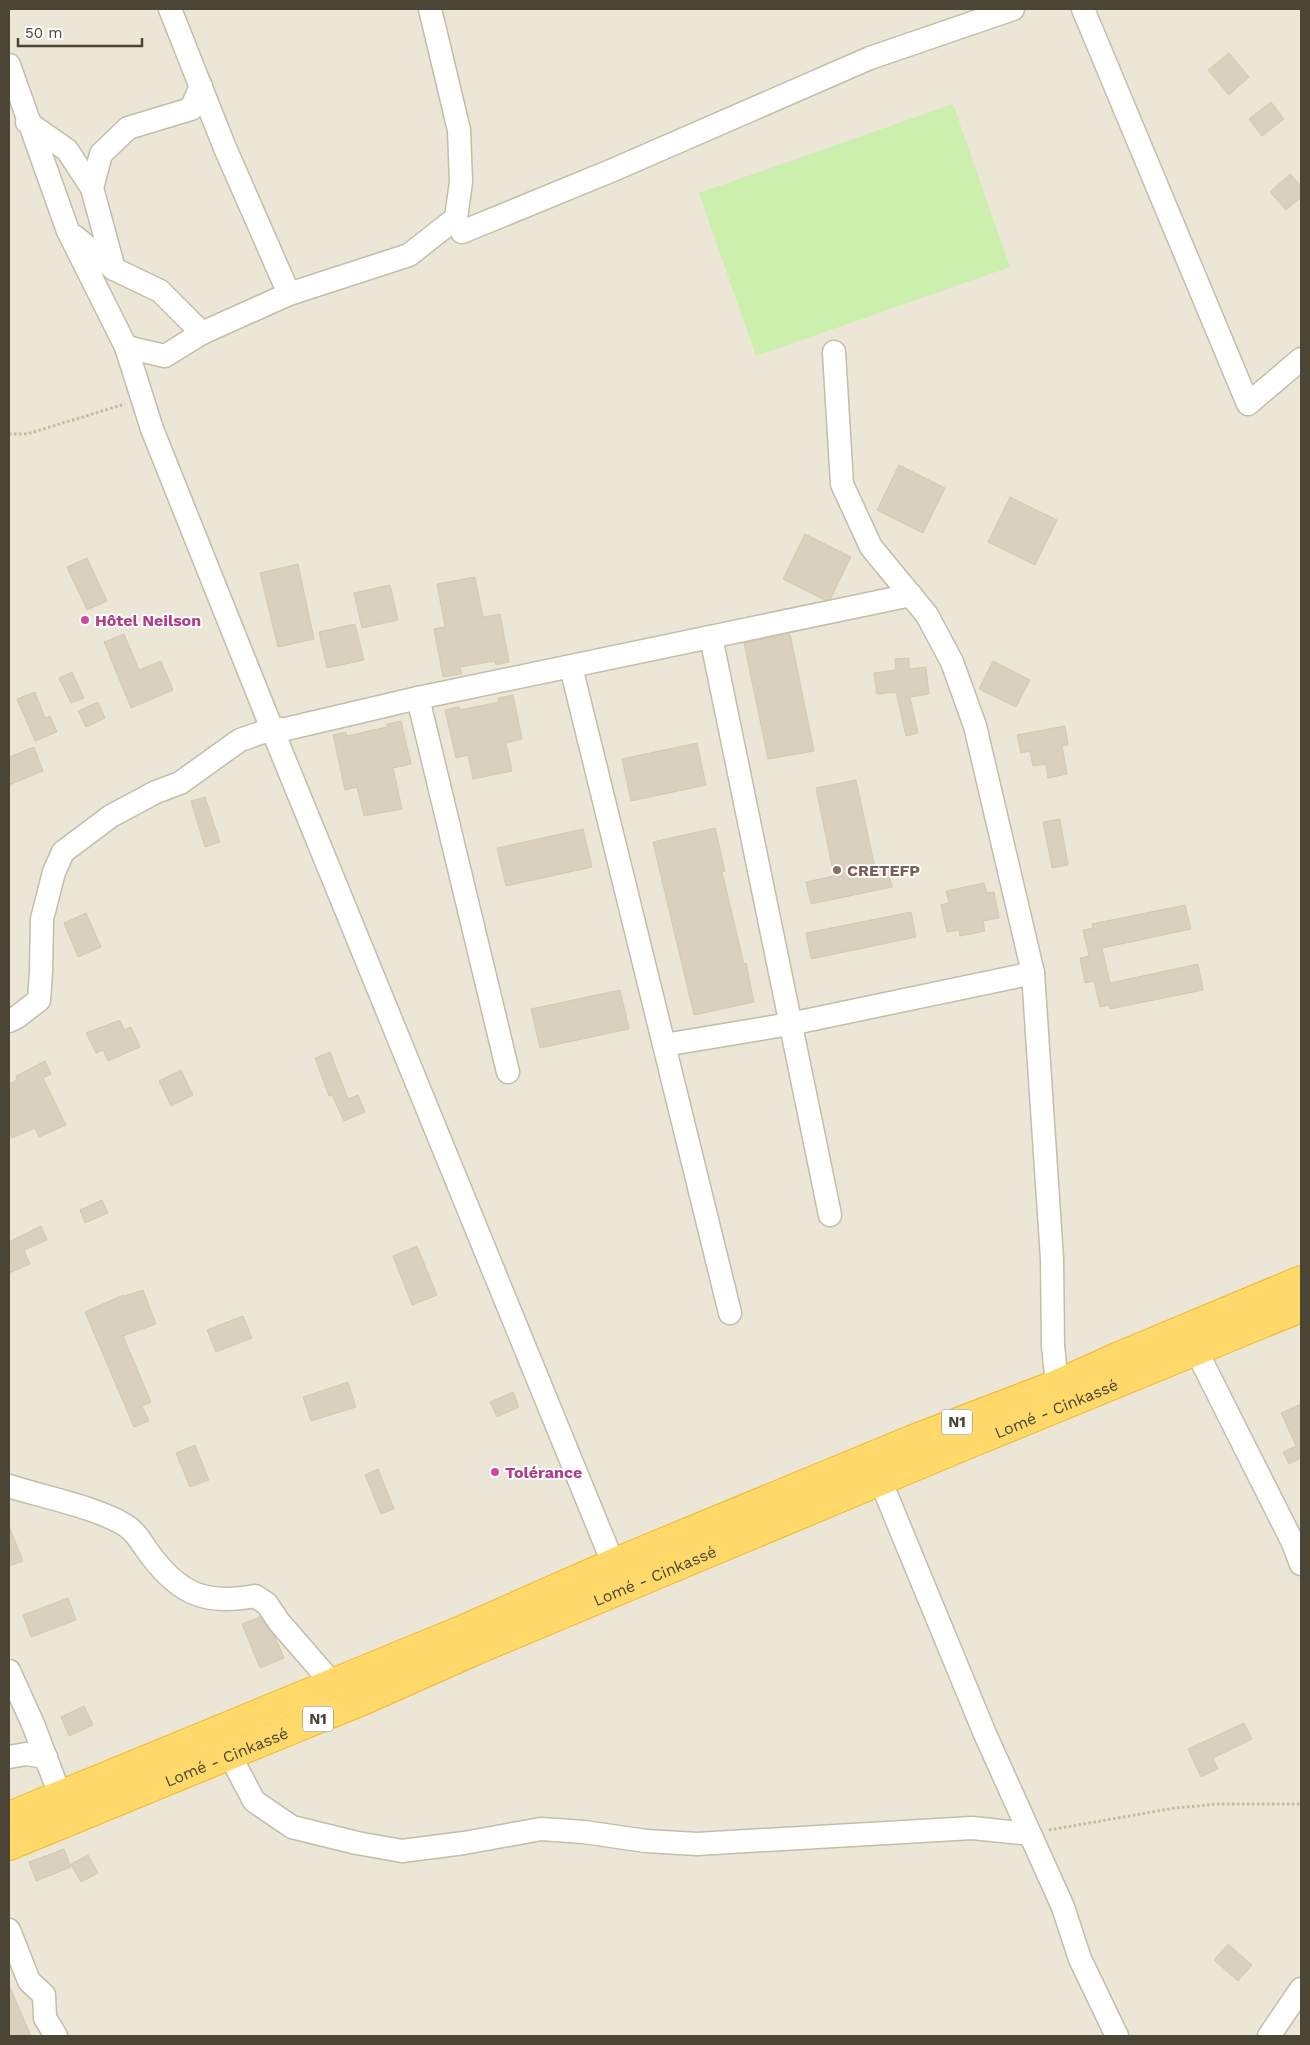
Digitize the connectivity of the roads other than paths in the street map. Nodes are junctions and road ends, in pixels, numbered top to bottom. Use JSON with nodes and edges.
{"nodes":[{"id":1,"x":170,"y":9,"type":"edge"},
{"id":2,"x":430,"y":9,"type":"edge"},
{"id":3,"x":1013,"y":9,"type":"edge"},
{"id":4,"x":1083,"y":9,"type":"edge"},
{"id":5,"x":9,"y":65,"type":"edge"},
{"id":6,"x":201,"y":86,"type":"junction"},
{"id":7,"x":9,"y":106,"type":"edge"},
{"id":8,"x":30,"y":124,"type":"junction"},
{"id":9,"x":92,"y":188,"type":"junction"},
{"id":10,"x":68,"y":231,"type":"junction"},
{"id":11,"x":462,"y":232,"type":"dead end"},
{"id":12,"x":114,"y":269,"type":"junction"},
{"id":13,"x":289,"y":294,"type":"junction"},
{"id":14,"x":202,"y":333,"type":"junction"},
{"id":15,"x":126,"y":347,"type":"junction"},
{"id":16,"x":834,"y":352,"type":"dead end"},
{"id":17,"x":1301,"y":359,"type":"edge"},
{"id":18,"x":911,"y":595,"type":"junction"},
{"id":19,"x":710,"y":637,"type":"junction"},
{"id":20,"x":571,"y":667,"type":"junction"},
{"id":21,"x":418,"y":698,"type":"junction"},
{"id":22,"x":272,"y":729,"type":"junction"},
{"id":23,"x":1033,"y":973,"type":"junction"},
{"id":24,"x":9,"y":1020,"type":"edge"},
{"id":25,"x":790,"y":1024,"type":"junction"},
{"id":26,"x":664,"y":1046,"type":"junction"},
{"id":27,"x":508,"y":1072,"type":"dead end"},
{"id":28,"x":830,"y":1215,"type":"dead end"},
{"id":29,"x":1301,"y":1280,"type":"edge"},
{"id":30,"x":1301,"y":1308,"type":"edge"},
{"id":31,"x":730,"y":1312,"type":"dead end"},
{"id":32,"x":1196,"y":1350,"type":"junction"},
{"id":33,"x":1061,"y":1394,"type":"junction"},
{"id":34,"x":881,"y":1482,"type":"junction"},
{"id":35,"x":9,"y":1486,"type":"edge"},
{"id":36,"x":613,"y":1563,"type":"junction"},
{"id":37,"x":1301,"y":1564,"type":"edge"},
{"id":38,"x":9,"y":1671,"type":"edge"},
{"id":39,"x":332,"y":1683,"type":"junction"},
{"id":40,"x":218,"y":1730,"type":"junction"},
{"id":41,"x":229,"y":1755,"type":"junction"},
{"id":42,"x":9,"y":1757,"type":"edge"},
{"id":43,"x":46,"y":1757,"type":"junction"},
{"id":44,"x":60,"y":1795,"type":"junction"},
{"id":45,"x":9,"y":1816,"type":"edge"},
{"id":46,"x":70,"y":1821,"type":"junction"},
{"id":47,"x":1030,"y":1834,"type":"junction"},
{"id":48,"x":9,"y":1846,"type":"edge"},
{"id":49,"x":9,"y":1930,"type":"edge"},
{"id":50,"x":1301,"y":1989,"type":"edge"},
{"id":51,"x":56,"y":2036,"type":"edge"},
{"id":52,"x":1117,"y":2036,"type":"edge"},
{"id":53,"x":1269,"y":2036,"type":"edge"}],
"edges":[{"from":1,"to":6,"type":"street"},
{"from":2,"to":13,"type":"street"},
{"from":3,"to":11,"type":"street"},
{"from":4,"to":17,"type":"street"},
{"from":5,"to":8,"type":"street"},
{"from":6,"to":9,"type":"street"},
{"from":6,"to":13,"type":"street"},
{"from":7,"to":8,"type":"street"},
{"from":8,"to":9,"type":"street"},
{"from":8,"to":10,"type":"street"},
{"from":9,"to":12,"type":"street"},
{"from":10,"to":12,"type":"street"},
{"from":10,"to":15,"type":"street"},
{"from":12,"to":14,"type":"street"},
{"from":13,"to":14,"type":"street"},
{"from":14,"to":15,"type":"street"},
{"from":15,"to":22,"type":"street"},
{"from":16,"to":18,"type":"street"},
{"from":18,"to":19,"type":"street"},
{"from":18,"to":23,"type":"street"},
{"from":19,"to":20,"type":"street"},
{"from":19,"to":25,"type":"street"},
{"from":20,"to":21,"type":"street"},
{"from":20,"to":26,"type":"street"},
{"from":21,"to":22,"type":"street"},
{"from":21,"to":27,"type":"street"},
{"from":22,"to":24,"type":"street"},
{"from":22,"to":36,"type":"street"},
{"from":23,"to":25,"type":"street"},
{"from":23,"to":33,"type":"street"},
{"from":25,"to":26,"type":"street"},
{"from":25,"to":28,"type":"street"},
{"from":26,"to":31,"type":"street"},
{"from":29,"to":33,"type":"highway","name":"Lomé - Cinkassé","number":"N1"},
{"from":30,"to":32,"type":"highway","name":"Lomé - Cinkassé","number":"N1"},
{"from":32,"to":33,"type":"highway","name":"Lomé - Cinkassé","number":"N1"},
{"from":32,"to":37,"type":"street"},
{"from":33,"to":34,"type":"highway","name":"Lomé - Cinkassé","number":"N1"},
{"from":33,"to":36,"type":"highway","name":"Lomé - Cinkassé","number":"N1"},
{"from":34,"to":41,"type":"highway","name":"Lomé - Cinkassé","number":"N1"},
{"from":34,"to":47,"type":"street"},
{"from":35,"to":39,"type":"street"},
{"from":36,"to":39,"type":"highway","name":"Lomé - Cinkassé","number":"N1"},
{"from":38,"to":43,"type":"street"},
{"from":39,"to":40,"type":"highway","name":"Lomé - Cinkassé","number":"N1"},
{"from":40,"to":41,"type":"street"},
{"from":40,"to":44,"type":"highway","name":"Lomé - Cinkassé","number":"N1"},
{"from":41,"to":46,"type":"highway","name":"Lomé - Cinkassé","number":"N1"},
{"from":41,"to":47,"type":"street"},
{"from":42,"to":43,"type":"street"},
{"from":43,"to":44,"type":"street"},
{"from":44,"to":45,"type":"highway","name":"Lomé - Cinkassé","number":"N1"},
{"from":44,"to":46,"type":"highway"},
{"from":46,"to":48,"type":"highway","name":"Lomé - Cinkassé","number":"N1"},
{"from":47,"to":52,"type":"street"},
{"from":49,"to":51,"type":"street"},
{"from":50,"to":53,"type":"street"}]}
